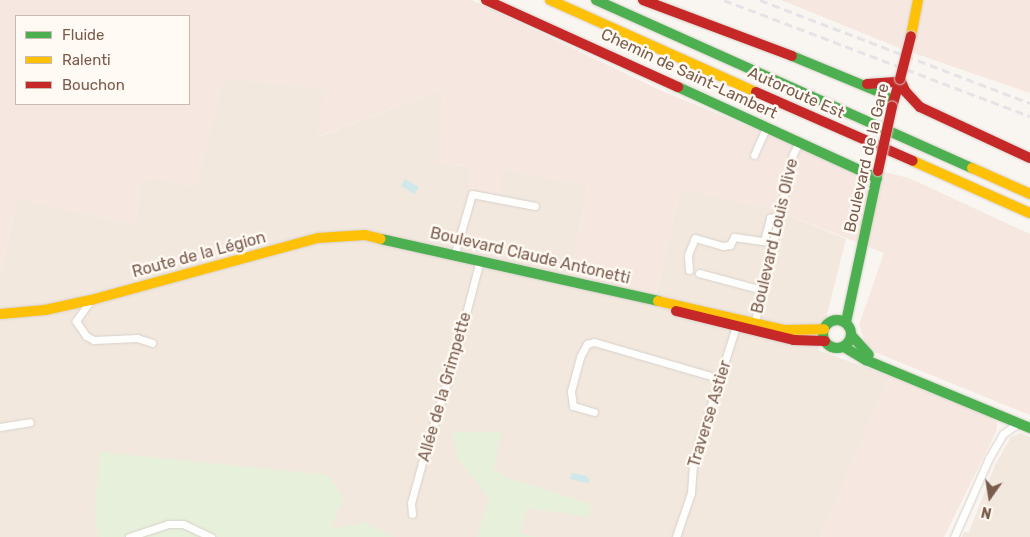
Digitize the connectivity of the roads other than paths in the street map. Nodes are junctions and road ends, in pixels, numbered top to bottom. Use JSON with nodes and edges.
{"nodes":[{"id":1,"x":486,"y":0,"type":"edge"},
{"id":2,"x":550,"y":0,"type":"edge"},
{"id":3,"x":596,"y":0,"type":"edge"},
{"id":4,"x":643,"y":0,"type":"edge"},
{"id":5,"x":918,"y":0,"type":"edge"},
{"id":6,"x":900,"y":81,"type":"junction"},
{"id":7,"x":860,"y":84,"type":"junction"},
{"id":8,"x":893,"y":106,"type":"junction"},
{"id":9,"x":767,"y":126,"type":"junction"},
{"id":10,"x":799,"y":142,"type":"junction"},
{"id":11,"x":754,"y":155,"type":"dead end"},
{"id":12,"x":1030,"y":158,"type":"edge"},
{"id":13,"x":918,"y":163,"type":"junction"},
{"id":14,"x":878,"y":175,"type":"junction"},
{"id":15,"x":1030,"y":194,"type":"edge"},
{"id":16,"x":535,"y":206,"type":"dead end"},
{"id":17,"x":1030,"y":213,"type":"edge"},
{"id":18,"x":778,"y":216,"type":"junction"},
{"id":19,"x":1030,"y":221,"type":"edge"},
{"id":20,"x":406,"y":242,"type":"joint"},
{"id":21,"x":455,"y":253,"type":"junction"},
{"id":22,"x":480,"y":260,"type":"junction"},
{"id":23,"x":689,"y":270,"type":"dead end"},
{"id":24,"x":698,"y":273,"type":"dead end"},
{"id":25,"x":762,"y":290,"type":"junction"},
{"id":26,"x":91,"y":300,"type":"junction"},
{"id":27,"x":0,"y":314,"type":"edge"},
{"id":28,"x":846,"y":322,"type":"junction"},
{"id":29,"x":737,"y":323,"type":"junction"},
{"id":30,"x":754,"y":327,"type":"junction"},
{"id":31,"x":824,"y":329,"type":"junction"},
{"id":32,"x":852,"y":336,"type":"junction"},
{"id":33,"x":825,"y":341,"type":"junction"},
{"id":34,"x":152,"y":343,"type":"dead end"},
{"id":35,"x":844,"y":346,"type":"junction"},
{"id":36,"x":721,"y":379,"type":"junction"},
{"id":37,"x":594,"y":412,"type":"dead end"},
{"id":38,"x":1001,"y":416,"type":"junction"},
{"id":39,"x":30,"y":422,"type":"dead end"},
{"id":40,"x":1026,"y":423,"type":"edge"},
{"id":41,"x":0,"y":427,"type":"edge"},
{"id":42,"x":1003,"y":434,"type":"junction"},
{"id":43,"x":412,"y":514,"type":"dead end"},
{"id":44,"x":129,"y":537,"type":"edge"},
{"id":45,"x":211,"y":537,"type":"edge"},
{"id":46,"x":676,"y":537,"type":"edge"},
{"id":47,"x":954,"y":537,"type":"edge"}],
"edges":[{"from":1,"to":9,"type":"main road","name":"Chemin de Saint-Lambert"},
{"from":2,"to":13,"type":"main road","name":"Autoroute Est"},
{"from":3,"to":15,"type":"main road","name":"Autoroute Est"},
{"from":4,"to":7,"type":"main road"},
{"from":5,"to":6,"type":"main road","name":"Boulevard de la Gare","bridge":true},
{"from":6,"to":7,"type":"main road"},
{"from":6,"to":8,"type":"main road","name":"Boulevard de la Gare"},
{"from":6,"to":12,"type":"main road"},
{"from":7,"to":8,"type":"main road"},
{"from":8,"to":14,"type":"main road","name":"Boulevard de la Gare","bridge":true},
{"from":9,"to":10,"type":"main road","name":"Chemin de Saint-Lambert"},
{"from":9,"to":11,"type":"street"},
{"from":10,"to":14,"type":"main road","name":"Chemin de Saint-Lambert"},
{"from":10,"to":18,"type":"street","name":"Boulevard Louis Olive"},
{"from":13,"to":17,"type":"main road","name":"Autoroute Est"},
{"from":13,"to":19,"type":"main road"},
{"from":14,"to":28,"type":"main road","name":"Boulevard de la Gare"},
{"from":16,"to":21,"type":"street"},
{"from":18,"to":23,"type":"street"},
{"from":18,"to":25,"type":"street","name":"Boulevard Louis Olive"},
{"from":20,"to":21,"type":"main road","name":"Boulevard Claude Antonetti"},
{"from":20,"to":26,"type":"main road","name":"Route de la Légion"},
{"from":21,"to":22,"type":"main road","name":"Boulevard Claude Antonetti"},
{"from":22,"to":29,"type":"main road","name":"Boulevard Claude Antonetti"},
{"from":22,"to":43,"type":"street","name":"Allée de la Grimpette"},
{"from":24,"to":25,"type":"street"},
{"from":25,"to":30,"type":"street","name":"Boulevard Louis Olive"},
{"from":26,"to":27,"type":"main road","name":"Route de la Légion"},
{"from":26,"to":34,"type":"street"},
{"from":28,"to":31,"type":"main road"},
{"from":28,"to":32,"type":"main road"},
{"from":29,"to":30,"type":"main road","name":"Boulevard Claude Antonetti"},
{"from":29,"to":36,"type":"street","name":"Traverse Astier"},
{"from":30,"to":31,"type":"main road","name":"Boulevard Claude Antonetti"},
{"from":30,"to":33,"type":"main road","name":"Boulevard Claude Antonetti"},
{"from":31,"to":33,"type":"main road"},
{"from":32,"to":35,"type":"main road"},
{"from":32,"to":40,"type":"main road"},
{"from":33,"to":35,"type":"main road"},
{"from":35,"to":38,"type":"main road"},
{"from":36,"to":37,"type":"street"},
{"from":36,"to":46,"type":"street","name":"Traverse Astier"},
{"from":38,"to":40,"type":"main road"},
{"from":38,"to":42,"type":"street"},
{"from":39,"to":41,"type":"street"},
{"from":40,"to":42,"type":"street"},
{"from":42,"to":47,"type":"street"},
{"from":44,"to":45,"type":"street"}]}
